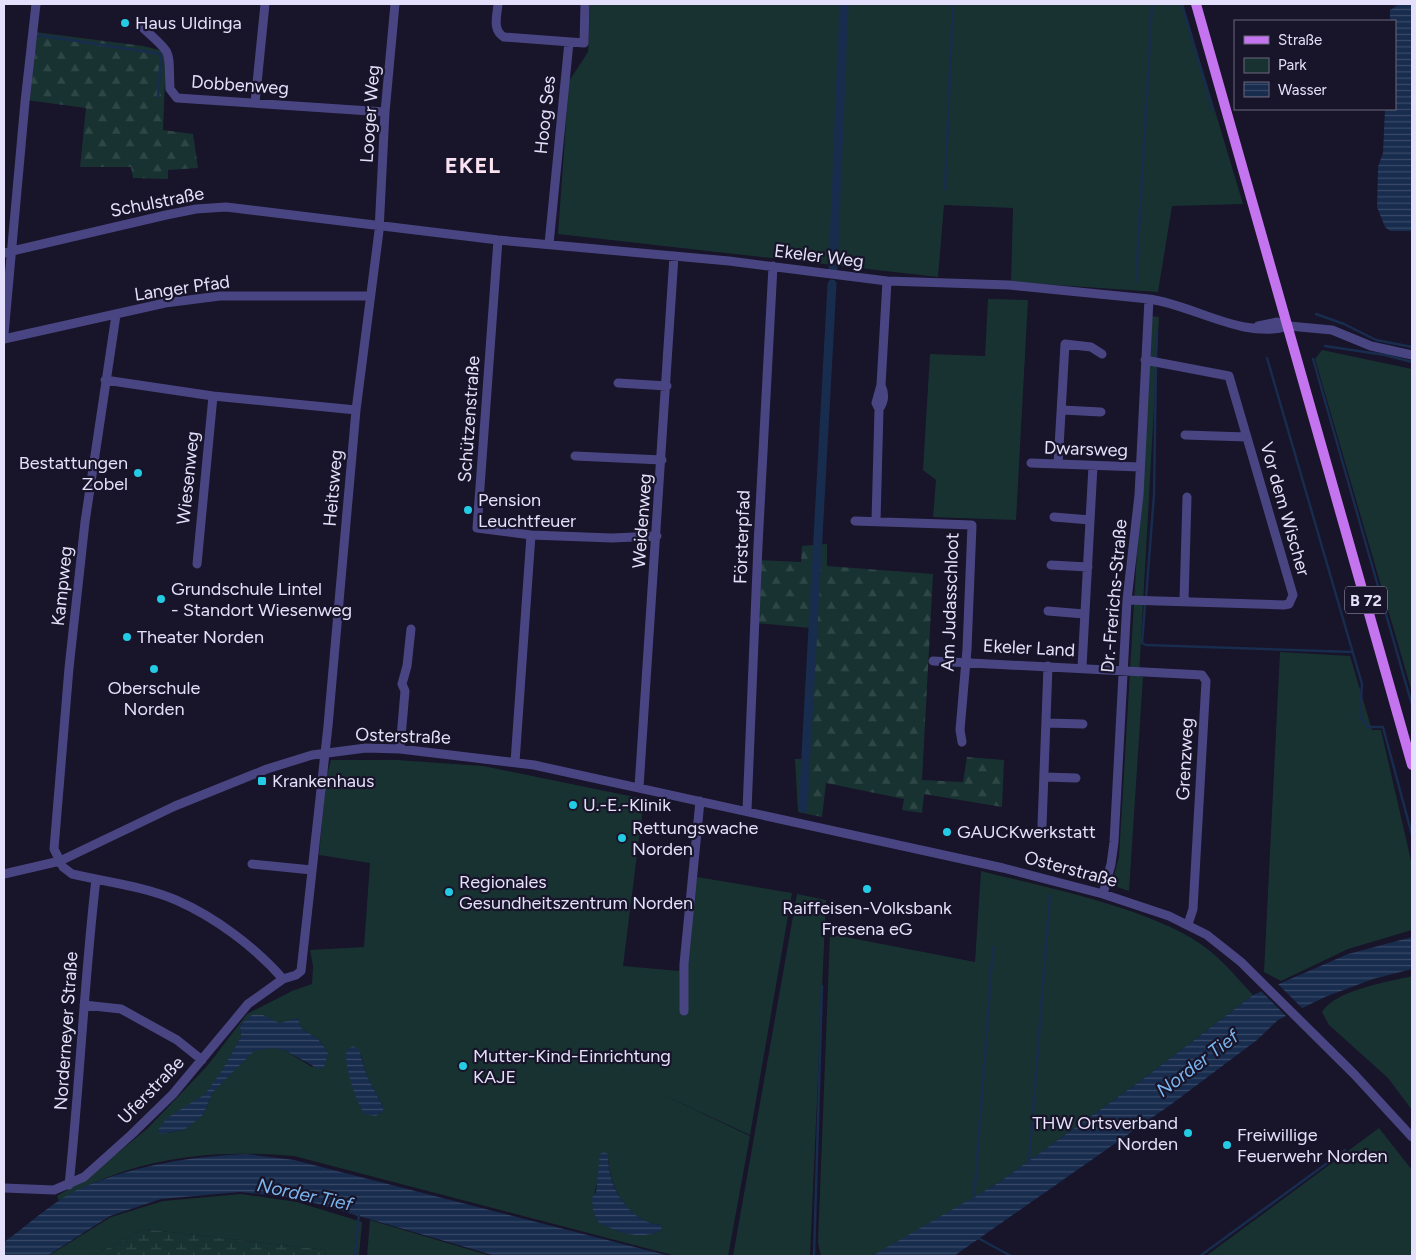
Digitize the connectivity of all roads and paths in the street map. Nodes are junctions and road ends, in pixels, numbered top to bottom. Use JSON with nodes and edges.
{"nodes":[{"id":1,"x":36,"y":4,"type":"edge"},
{"id":2,"x":265,"y":4,"type":"edge"},
{"id":3,"x":395,"y":4,"type":"edge"},
{"id":4,"x":498,"y":4,"type":"edge"},
{"id":5,"x":585,"y":4,"type":"edge"},
{"id":6,"x":1196,"y":4,"type":"edge"},
{"id":7,"x":143,"y":28,"type":"dead end"},
{"id":8,"x":570,"y":42,"type":"junction"},
{"id":9,"x":255,"y":102,"type":"junction"},
{"id":10,"x":385,"y":112,"type":"junction"},
{"id":11,"x":379,"y":226,"type":"junction"},
{"id":12,"x":498,"y":240,"type":"junction"},
{"id":13,"x":549,"y":244,"type":"junction"},
{"id":14,"x":7,"y":253,"type":"edge"},
{"id":15,"x":674,"y":256,"type":"junction"},
{"id":16,"x":773,"y":266,"type":"junction"},
{"id":17,"x":887,"y":281,"type":"junction"},
{"id":18,"x":369,"y":296,"type":"junction"},
{"id":19,"x":1149,"y":299,"type":"junction"},
{"id":20,"x":116,"y":315,"type":"junction"},
{"id":21,"x":1289,"y":326,"type":"junction"},
{"id":22,"x":4,"y":334,"type":"edge"},
{"id":23,"x":4,"y":339,"type":"edge"},
{"id":24,"x":1102,"y":354,"type":"dead end"},
{"id":25,"x":1412,"y":355,"type":"edge"},
{"id":26,"x":1145,"y":360,"type":"junction"},
{"id":27,"x":105,"y":380,"type":"junction"},
{"id":28,"x":618,"y":383,"type":"dead end"},
{"id":29,"x":667,"y":386,"type":"junction"},
{"id":30,"x":213,"y":396,"type":"junction"},
{"id":31,"x":356,"y":410,"type":"junction"},
{"id":32,"x":1062,"y":410,"type":"junction"},
{"id":33,"x":1101,"y":412,"type":"dead end"},
{"id":34,"x":1184,"y":435,"type":"dead end"},
{"id":35,"x":1247,"y":437,"type":"junction"},
{"id":36,"x":575,"y":456,"type":"dead end"},
{"id":37,"x":662,"y":460,"type":"junction"},
{"id":38,"x":1031,"y":463,"type":"dead end"},
{"id":39,"x":1058,"y":464,"type":"junction"},
{"id":40,"x":1093,"y":466,"type":"junction"},
{"id":41,"x":1140,"y":467,"type":"junction"},
{"id":42,"x":1187,"y":497,"type":"dead end"},
{"id":43,"x":1054,"y":517,"type":"dead end"},
{"id":44,"x":1090,"y":520,"type":"junction"},
{"id":45,"x":855,"y":521,"type":"dead end"},
{"id":46,"x":876,"y":521,"type":"junction"},
{"id":47,"x":532,"y":535,"type":"junction"},
{"id":48,"x":657,"y":536,"type":"junction"},
{"id":49,"x":197,"y":564,"type":"dead end"},
{"id":50,"x":1051,"y":565,"type":"dead end"},
{"id":51,"x":1088,"y":567,"type":"junction"},
{"id":52,"x":1127,"y":600,"type":"junction"},
{"id":53,"x":1184,"y":602,"type":"junction"},
{"id":54,"x":1048,"y":611,"type":"dead end"},
{"id":55,"x":1084,"y":614,"type":"junction"},
{"id":56,"x":411,"y":629,"type":"dead end"},
{"id":57,"x":933,"y":660,"type":"dead end"},
{"id":58,"x":965,"y":662,"type":"junction"},
{"id":59,"x":1048,"y":666,"type":"junction"},
{"id":60,"x":1082,"y":667,"type":"junction"},
{"id":61,"x":1123,"y":669,"type":"junction"},
{"id":62,"x":1047,"y":724,"type":"junction"},
{"id":63,"x":1083,"y":724,"type":"dead end"},
{"id":64,"x":962,"y":742,"type":"dead end"},
{"id":65,"x":400,"y":749,"type":"junction"},
{"id":66,"x":325,"y":752,"type":"junction"},
{"id":67,"x":515,"y":762,"type":"junction"},
{"id":68,"x":1412,"y":765,"type":"edge"},
{"id":69,"x":1045,"y":777,"type":"junction"},
{"id":70,"x":1076,"y":778,"type":"dead end"},
{"id":71,"x":639,"y":787,"type":"junction"},
{"id":72,"x":700,"y":801,"type":"junction"},
{"id":73,"x":747,"y":810,"type":"junction"},
{"id":74,"x":1042,"y":826,"type":"dead end"},
{"id":75,"x":60,"y":862,"type":"junction"},
{"id":76,"x":252,"y":864,"type":"dead end"},
{"id":77,"x":312,"y":870,"type":"junction"},
{"id":78,"x":4,"y":874,"type":"edge"},
{"id":79,"x":96,"y":879,"type":"junction"},
{"id":80,"x":1103,"y":894,"type":"junction"},
{"id":81,"x":1188,"y":924,"type":"junction"},
{"id":82,"x":301,"y":971,"type":"joint"},
{"id":83,"x":283,"y":979,"type":"junction"},
{"id":84,"x":84,"y":1005,"type":"junction"},
{"id":85,"x":684,"y":1011,"type":"dead end"},
{"id":86,"x":202,"y":1060,"type":"junction"},
{"id":87,"x":1412,"y":1137,"type":"edge"},
{"id":88,"x":69,"y":1185,"type":"junction"},
{"id":89,"x":4,"y":1188,"type":"edge"}],
"edges":[{"from":1,"to":14,"type":"street"},
{"from":2,"to":9,"type":"street"},
{"from":3,"to":10,"type":"street","name":"Looger Weg"},
{"from":4,"to":8,"type":"street"},
{"from":5,"to":8,"type":"street"},
{"from":6,"to":21,"type":"main road","number":"B 72"},
{"from":7,"to":9,"type":"street","name":"Dobbenweg"},
{"from":8,"to":13,"type":"street","name":"Hoog Ses"},
{"from":9,"to":10,"type":"street","name":"Dobbenweg"},
{"from":10,"to":11,"type":"street","name":"Looger Weg"},
{"from":11,"to":12,"type":"street","name":"Ekeler Weg"},
{"from":11,"to":14,"type":"street","name":"Schulstraße"},
{"from":11,"to":18,"type":"street","name":"Heitsweg"},
{"from":12,"to":13,"type":"street","name":"Ekeler Weg"},
{"from":12,"to":47,"type":"street","name":"Schützenstraße"},
{"from":13,"to":15,"type":"street","name":"Ekeler Weg"},
{"from":14,"to":22,"type":"street"},
{"from":15,"to":16,"type":"street","name":"Ekeler Weg"},
{"from":15,"to":29,"type":"street","name":"Weidenweg"},
{"from":16,"to":17,"type":"street","name":"Ekeler Weg"},
{"from":16,"to":73,"type":"street","name":"Försterpfad"},
{"from":17,"to":19,"type":"street","name":"Ekeler Weg"},
{"from":17,"to":46,"type":"street"},
{"from":18,"to":20,"type":"street","name":"Langer Pfad"},
{"from":18,"to":31,"type":"street","name":"Heitsweg"},
{"from":19,"to":21,"type":"street","name":"Ekeler Weg"},
{"from":19,"to":26,"type":"street","name":"Dr.-Frerichs-Straße"},
{"from":20,"to":23,"type":"street","name":"Langer Pfad"},
{"from":20,"to":27,"type":"street","name":"Kampweg"},
{"from":21,"to":25,"type":"street","name":"Ekeler Weg"},
{"from":21,"to":68,"type":"main road","number":"B 72"},
{"from":24,"to":32,"type":"street"},
{"from":26,"to":35,"type":"street","name":"Vor dem Wischer"},
{"from":26,"to":41,"type":"street","name":"Dr.-Frerichs-Straße"},
{"from":27,"to":30,"type":"street"},
{"from":27,"to":75,"type":"street","name":"Kampweg"},
{"from":28,"to":29,"type":"street"},
{"from":29,"to":37,"type":"street","name":"Weidenweg"},
{"from":30,"to":31,"type":"street"},
{"from":30,"to":49,"type":"street","name":"Wiesenweg"},
{"from":31,"to":66,"type":"street","name":"Heitsweg"},
{"from":32,"to":33,"type":"street"},
{"from":32,"to":39,"type":"street"},
{"from":34,"to":35,"type":"street","name":"Vor dem Wischer"},
{"from":35,"to":53,"type":"street","name":"Vor dem Wischer"},
{"from":36,"to":37,"type":"street"},
{"from":37,"to":48,"type":"street","name":"Weidenweg"},
{"from":38,"to":39,"type":"street","name":"Dwarsweg"},
{"from":39,"to":40,"type":"street","name":"Dwarsweg"},
{"from":40,"to":41,"type":"street","name":"Dwarsweg"},
{"from":40,"to":44,"type":"street"},
{"from":41,"to":52,"type":"street","name":"Dr.-Frerichs-Straße"},
{"from":42,"to":53,"type":"street"},
{"from":43,"to":44,"type":"street"},
{"from":44,"to":51,"type":"street"},
{"from":45,"to":46,"type":"street","name":"Am Judasschloot"},
{"from":46,"to":58,"type":"street","name":"Am Judasschloot"},
{"from":47,"to":48,"type":"street"},
{"from":47,"to":67,"type":"street"},
{"from":48,"to":71,"type":"street","name":"Weidenweg"},
{"from":50,"to":51,"type":"street"},
{"from":51,"to":55,"type":"street"},
{"from":52,"to":53,"type":"street","name":"Vor dem Wischer"},
{"from":52,"to":61,"type":"street","name":"Dr.-Frerichs-Straße"},
{"from":54,"to":55,"type":"street"},
{"from":55,"to":60,"type":"street"},
{"from":56,"to":65,"type":"street"},
{"from":57,"to":58,"type":"street","name":"Ekeler Land"},
{"from":58,"to":59,"type":"street","name":"Ekeler Land"},
{"from":58,"to":64,"type":"street","name":"Am Judasschloot"},
{"from":59,"to":60,"type":"street","name":"Ekeler Land"},
{"from":59,"to":62,"type":"street"},
{"from":60,"to":61,"type":"street","name":"Ekeler Land"},
{"from":61,"to":80,"type":"street","name":"Dr.-Frerichs-Straße"},
{"from":61,"to":81,"type":"street","name":"Grenzweg"},
{"from":62,"to":63,"type":"street"},
{"from":62,"to":69,"type":"street"},
{"from":65,"to":66,"type":"street","name":"Osterstraße"},
{"from":65,"to":67,"type":"street","name":"Osterstraße"},
{"from":66,"to":75,"type":"street","name":"Osterstraße"},
{"from":66,"to":77,"type":"street","name":"Heitsweg"},
{"from":67,"to":71,"type":"street","name":"Osterstraße"},
{"from":69,"to":70,"type":"street"},
{"from":69,"to":74,"type":"street"},
{"from":71,"to":72,"type":"street","name":"Osterstraße"},
{"from":72,"to":73,"type":"street","name":"Osterstraße"},
{"from":72,"to":85,"type":"street"},
{"from":73,"to":80,"type":"street","name":"Osterstraße"},
{"from":75,"to":78,"type":"street","name":"Osterstraße"},
{"from":75,"to":79,"type":"street"},
{"from":76,"to":77,"type":"street"},
{"from":77,"to":82,"type":"street","name":"Heitsweg"},
{"from":79,"to":83,"type":"street"},
{"from":79,"to":84,"type":"street","name":"Norderneyer Straße"},
{"from":80,"to":81,"type":"street","name":"Osterstraße"},
{"from":81,"to":87,"type":"street","name":"Osterstraße"},
{"from":82,"to":83,"type":"street","name":"Uferstraße"},
{"from":83,"to":86,"type":"street","name":"Uferstraße"},
{"from":84,"to":86,"type":"street"},
{"from":84,"to":88,"type":"street","name":"Norderneyer Straße"},
{"from":86,"to":88,"type":"street","name":"Uferstraße"},
{"from":88,"to":89,"type":"street","name":"Uferstraße"}]}
